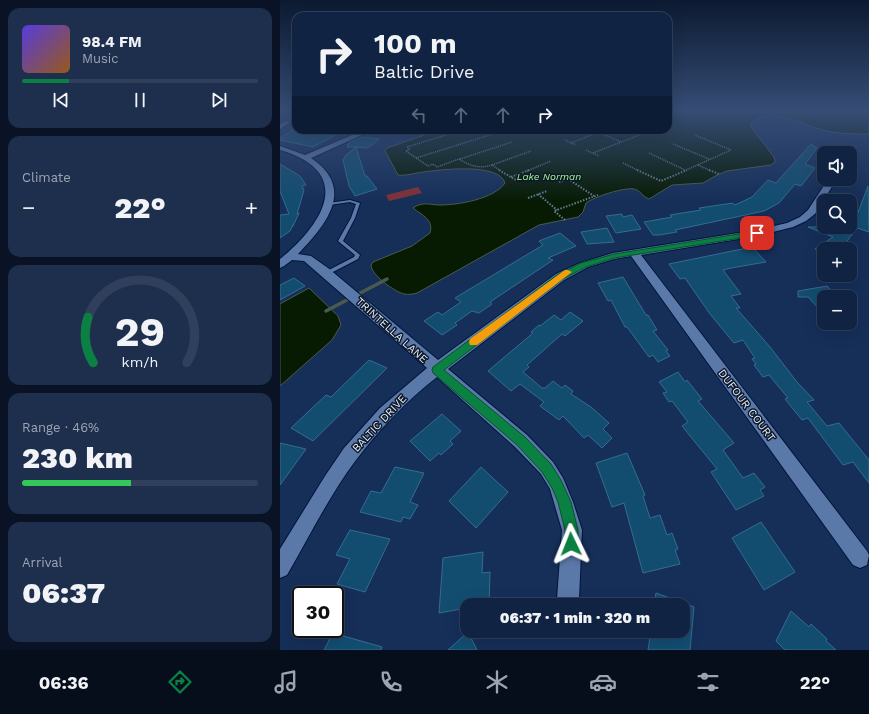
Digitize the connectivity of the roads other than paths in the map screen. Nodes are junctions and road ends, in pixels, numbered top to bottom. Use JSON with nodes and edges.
{"nodes":[{"id":1,"x":343,"y":141,"type":"edge"},
{"id":2,"x":280,"y":148,"type":"edge"},
{"id":3,"x":306,"y":157,"type":"junction"},
{"id":4,"x":828,"y":186,"type":"edge"},
{"id":5,"x":329,"y":204,"type":"junction"},
{"id":6,"x":634,"y":253,"type":"junction"},
{"id":7,"x":285,"y":260,"type":"edge"},
{"id":8,"x":327,"y":273,"type":"junction"},
{"id":9,"x":437,"y":370,"type":"junction"},
{"id":10,"x":860,"y":558,"type":"dead end"},
{"id":11,"x":280,"y":568,"type":"edge"},
{"id":12,"x":568,"y":598,"type":"edge"}],
"edges":[{"from":1,"to":3,"type":"street"},
{"from":2,"to":3,"type":"street"},
{"from":3,"to":5,"type":"street"},
{"from":4,"to":6,"type":"street","name":"BALTIC DRIVE"},
{"from":5,"to":7,"type":"street"},
{"from":5,"to":8,"type":"lane"},
{"from":6,"to":9,"type":"street","name":"BALTIC DRIVE"},
{"from":6,"to":10,"type":"street","name":"DUFOUR COURT"},
{"from":7,"to":8,"type":"street","name":"TRINTELLA LANE"},
{"from":8,"to":9,"type":"street","name":"TRINTELLA LANE"},
{"from":9,"to":11,"type":"street","name":"BALTIC DRIVE"},
{"from":9,"to":12,"type":"street","name":"TRINTELLA LANE"}]}
